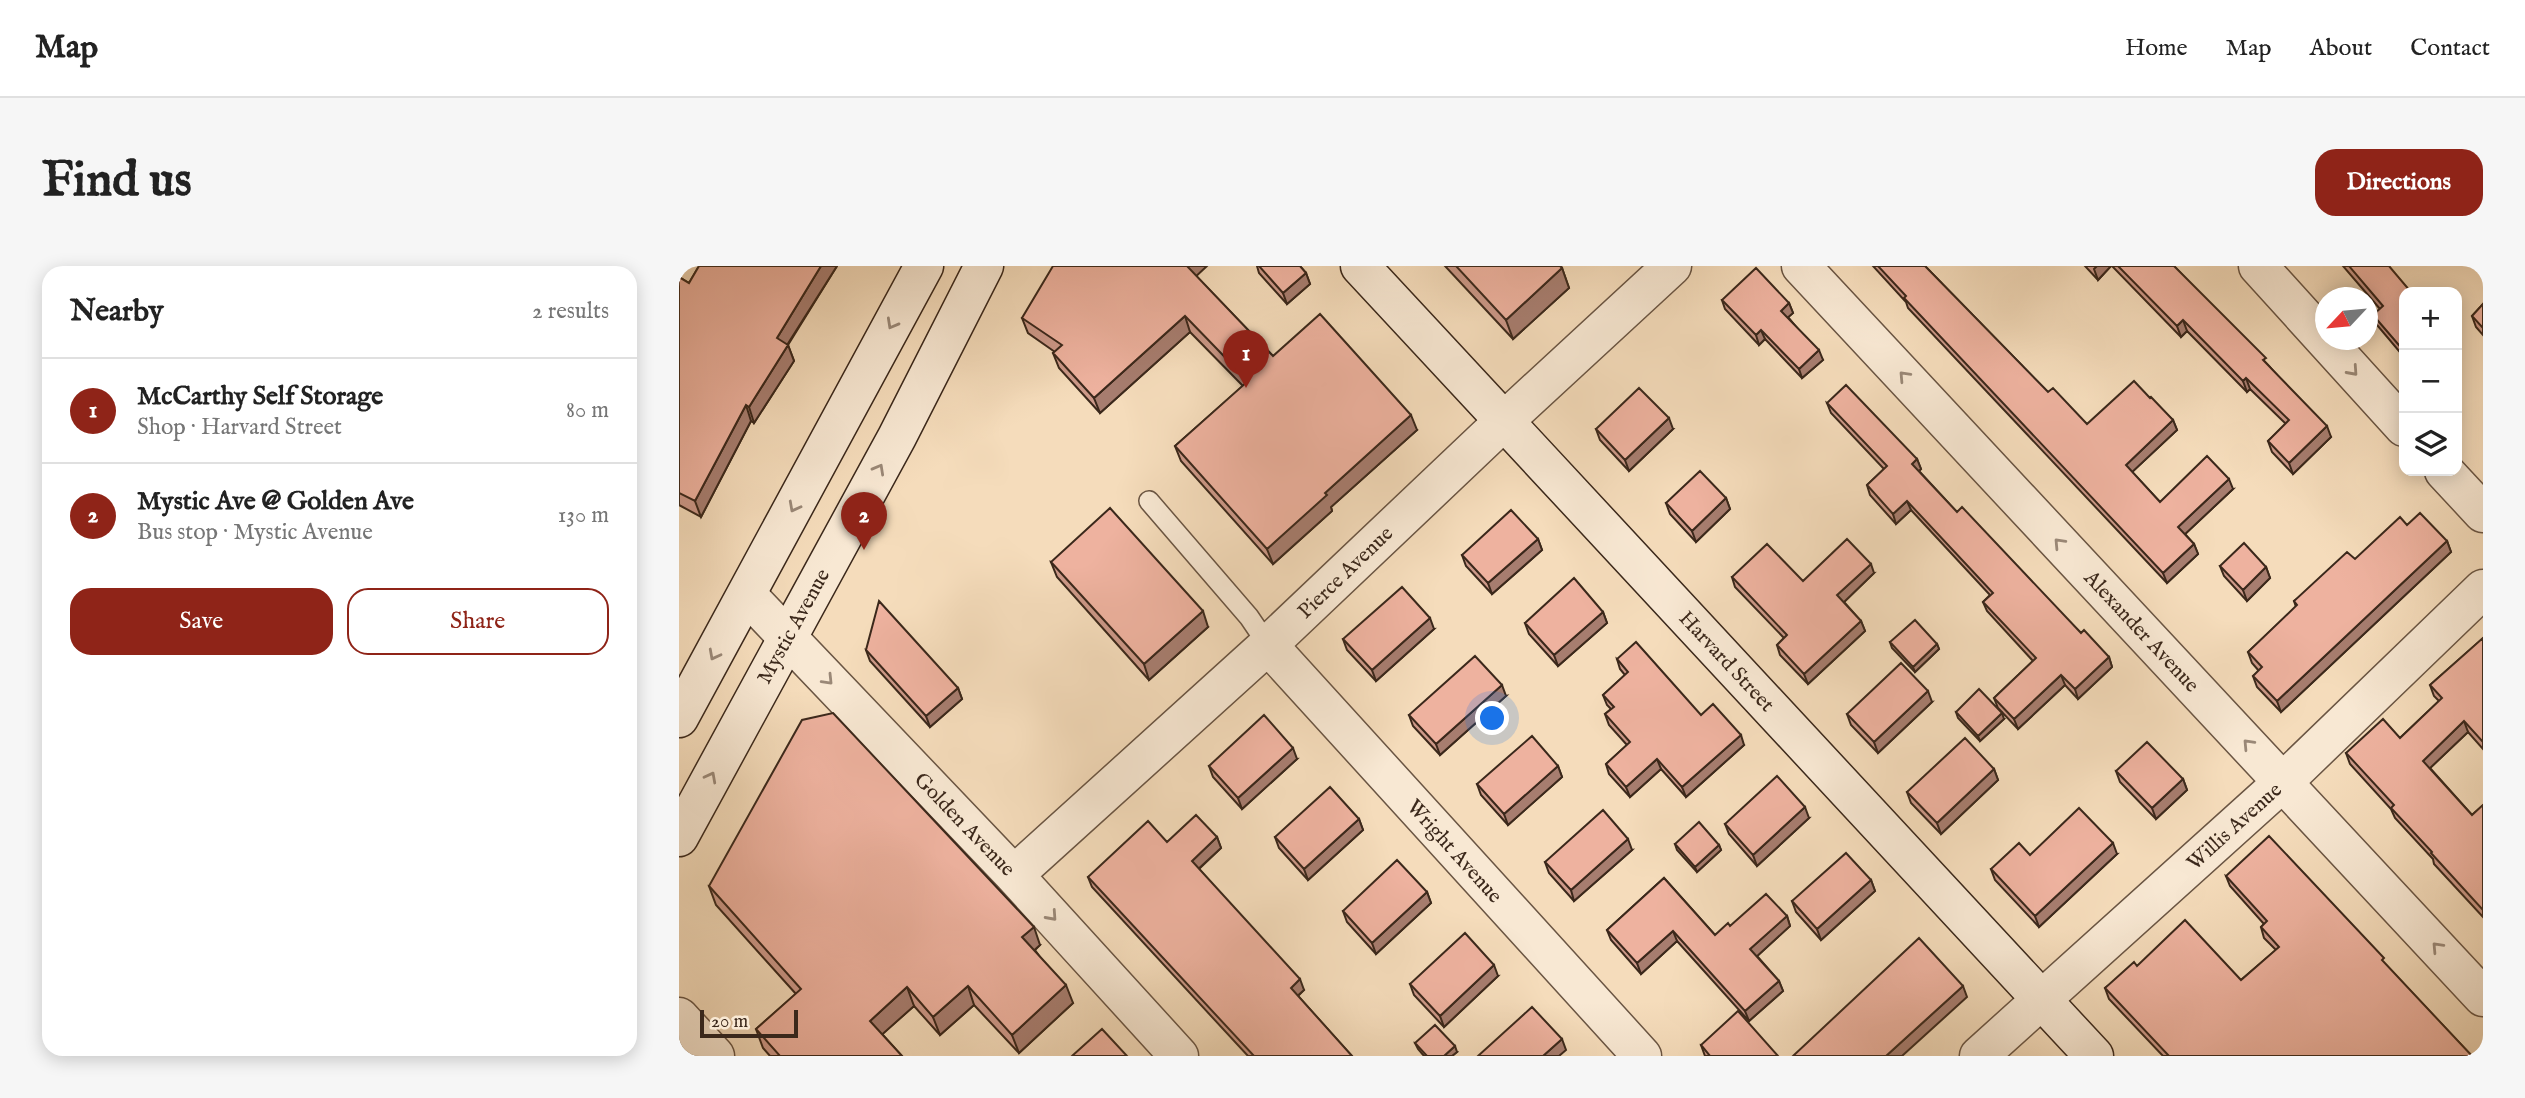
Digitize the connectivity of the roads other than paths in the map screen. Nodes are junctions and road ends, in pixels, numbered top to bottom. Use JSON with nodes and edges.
{"nodes":[{"id":1,"x":924,"y":266,"type":"edge"},
{"id":2,"x":984,"y":266,"type":"edge"},
{"id":3,"x":1360,"y":266,"type":"edge"},
{"id":4,"x":1672,"y":266,"type":"edge"},
{"id":5,"x":1801,"y":266,"type":"edge"},
{"id":6,"x":2258,"y":266,"type":"edge"},
{"id":7,"x":1504,"y":421,"type":"junction"},
{"id":8,"x":2399,"y":421,"type":"edge"},
{"id":9,"x":2449,"y":476,"type":"edge"},
{"id":10,"x":1149,"y":501,"type":"dead end"},
{"id":11,"x":2483,"y":513,"type":"edge"},
{"id":12,"x":2483,"y":589,"type":"edge"},
{"id":13,"x":747,"y":595,"type":"junction"},
{"id":14,"x":787,"y":636,"type":"junction"},
{"id":15,"x":1268,"y":645,"type":"junction"},
{"id":16,"x":679,"y":718,"type":"edge"},
{"id":17,"x":2283,"y":782,"type":"junction"},
{"id":18,"x":679,"y":837,"type":"edge"},
{"id":19,"x":1014,"y":875,"type":"junction"},
{"id":20,"x":2483,"y":997,"type":"edge"},
{"id":21,"x":2041,"y":999,"type":"junction"},
{"id":22,"x":679,"y":1017,"type":"edge"},
{"id":23,"x":715,"y":1056,"type":"edge"},
{"id":24,"x":1179,"y":1056,"type":"edge"},
{"id":25,"x":1642,"y":1056,"type":"edge"},
{"id":26,"x":1979,"y":1056,"type":"edge"},
{"id":27,"x":2094,"y":1056,"type":"edge"}],
"edges":[{"from":1,"to":13,"type":"street","one_way":true},
{"from":14,"to":2,"type":"street","name":"Mystic Avenue","one_way":true},
{"from":3,"to":7,"type":"street","name":"Harvard Street"},
{"from":4,"to":7,"type":"street","name":"Pierce Avenue"},
{"from":17,"to":5,"type":"street","name":"Alexander Avenue","one_way":true},
{"from":6,"to":8,"type":"street","one_way":true},
{"from":7,"to":15,"type":"street","name":"Pierce Avenue"},
{"from":7,"to":21,"type":"street","name":"Harvard Street"},
{"from":9,"to":11,"type":"street"},
{"from":10,"to":15,"type":"lane"},
{"from":12,"to":17,"type":"street","name":"Willis Avenue"},
{"from":13,"to":14,"type":"street","name":"Golden Avenue"},
{"from":13,"to":16,"type":"street","one_way":true},
{"from":18,"to":14,"type":"street","name":"Mystic Avenue","one_way":true},
{"from":14,"to":19,"type":"street","name":"Golden Avenue","one_way":true},
{"from":15,"to":19,"type":"street","name":"Pierce Avenue"},
{"from":15,"to":25,"type":"street","name":"Wright Avenue"},
{"from":20,"to":17,"type":"street","name":"Alexander Avenue","one_way":true},
{"from":17,"to":21,"type":"street","name":"Willis Avenue"},
{"from":19,"to":24,"type":"street","name":"Golden Avenue","one_way":true},
{"from":21,"to":26,"type":"street","name":"Willis Avenue"},
{"from":21,"to":27,"type":"street","name":"Harvard Street"},
{"from":22,"to":23,"type":"street"}]}
